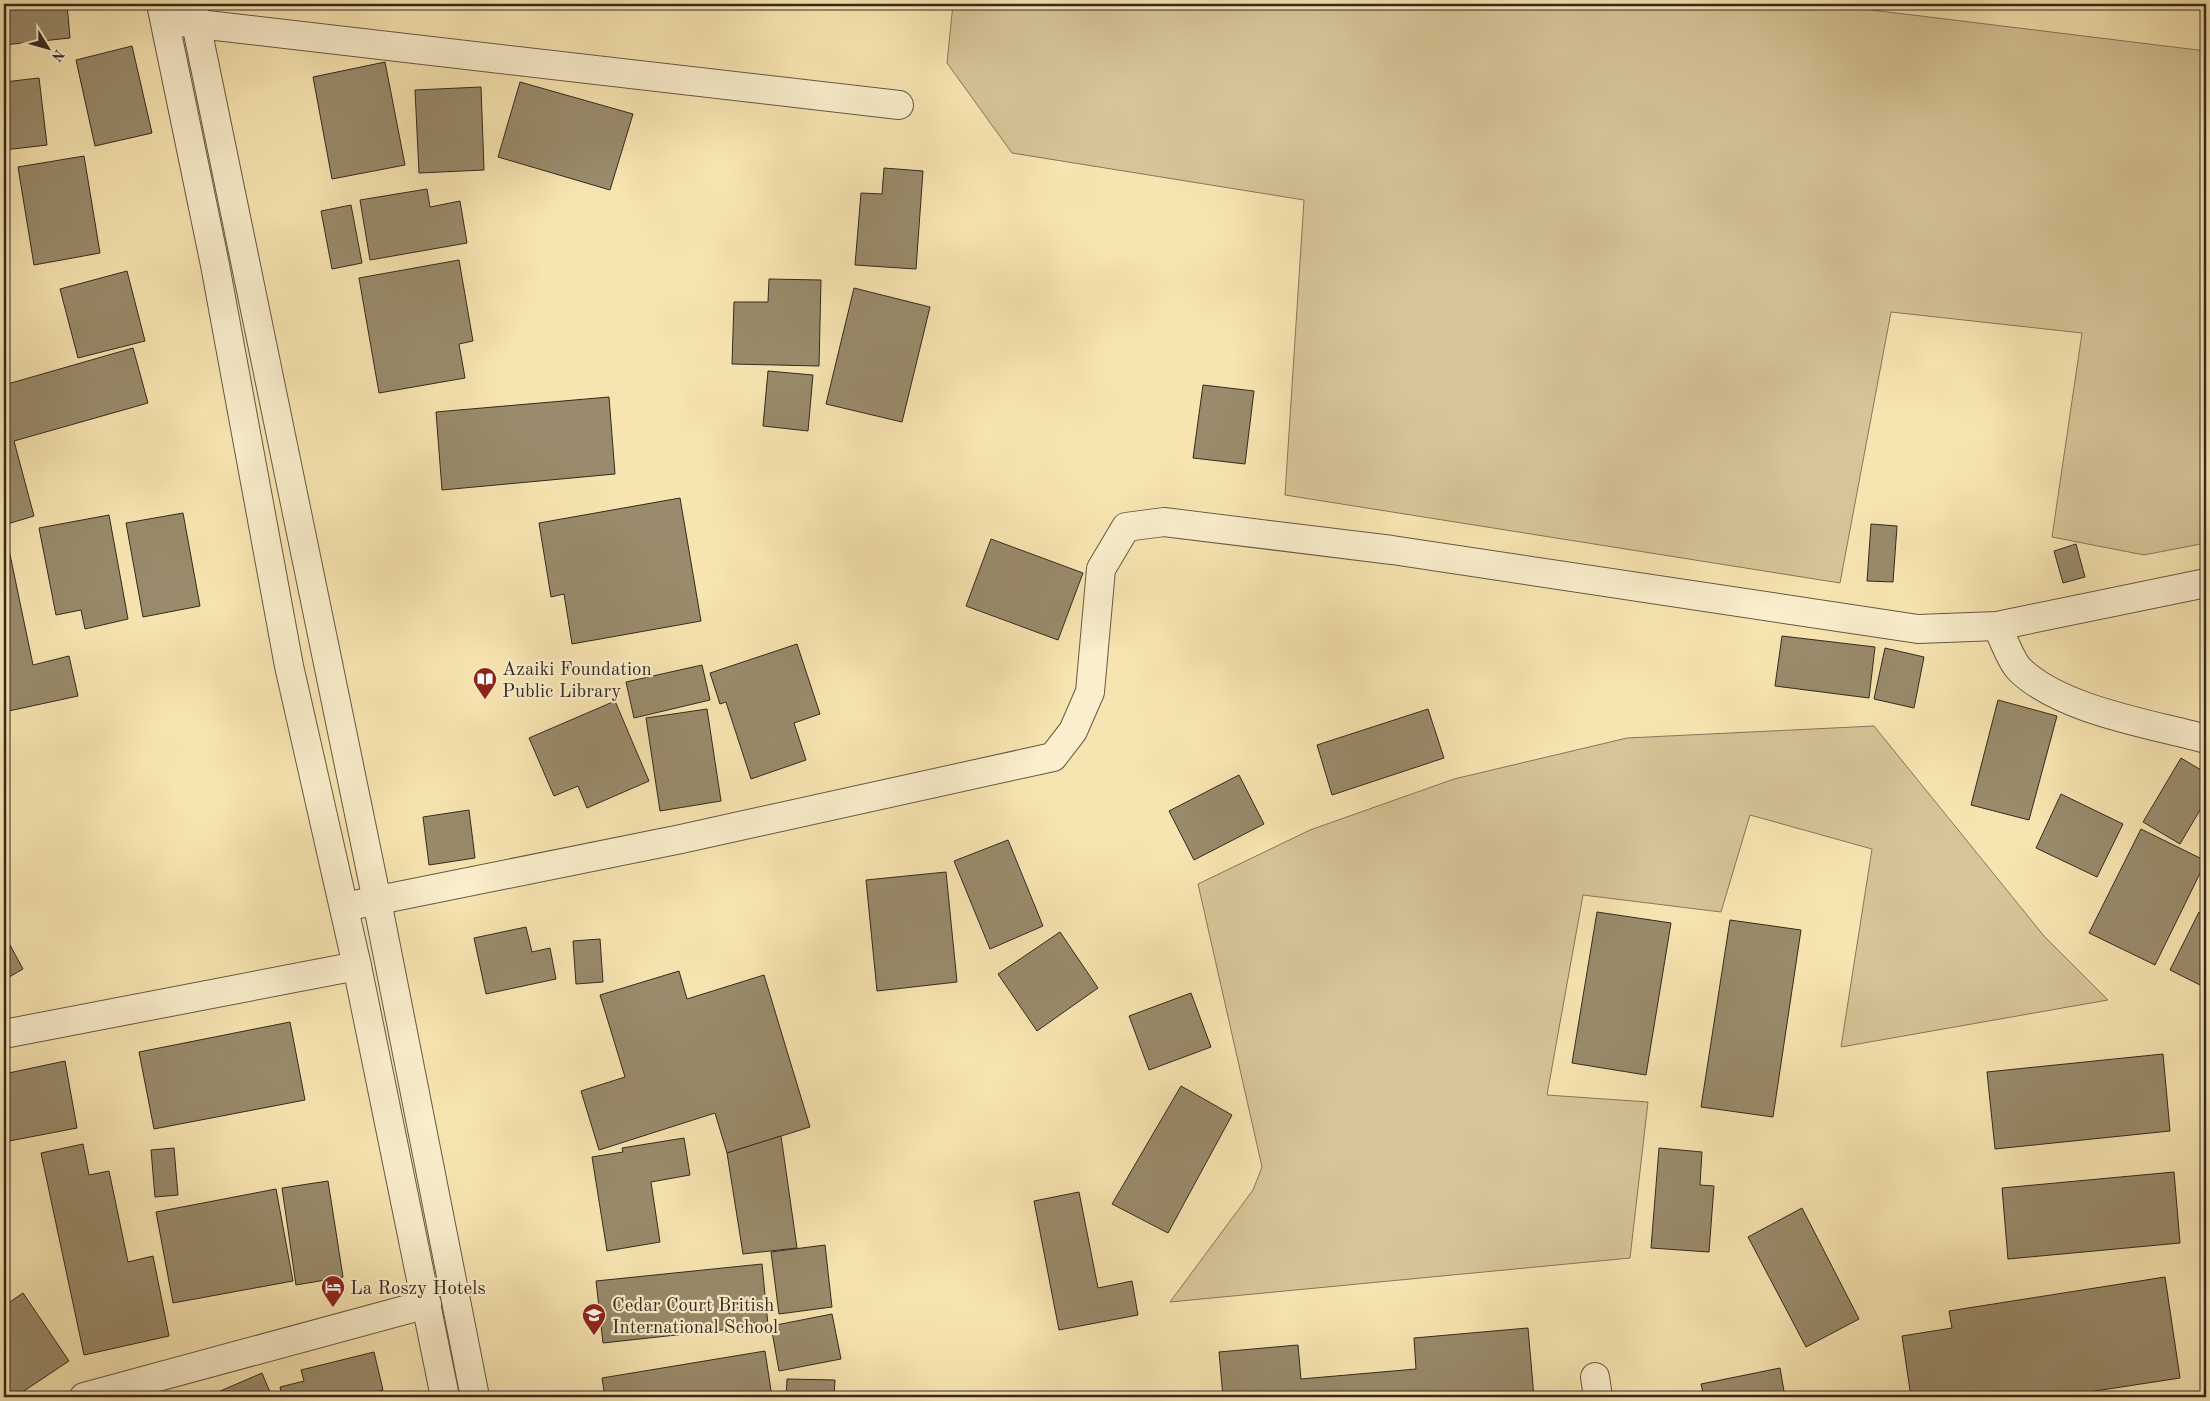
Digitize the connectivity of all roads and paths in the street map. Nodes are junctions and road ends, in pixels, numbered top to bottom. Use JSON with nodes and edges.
{"nodes":[{"id":1,"x":163,"y":11,"type":"edge"},
{"id":2,"x":195,"y":14,"type":"edge"},
{"id":3,"x":899,"y":105,"type":"dead end"},
{"id":4,"x":2206,"y":583,"type":"edge"},
{"id":5,"x":1997,"y":626,"type":"junction"},
{"id":6,"x":2206,"y":738,"type":"edge"},
{"id":7,"x":377,"y":901,"type":"junction"},
{"id":8,"x":344,"y":907,"type":"junction"},
{"id":9,"x":357,"y":966,"type":"junction"},
{"id":10,"x":4,"y":1034,"type":"edge"},
{"id":11,"x":427,"y":1304,"type":"junction"},
{"id":12,"x":84,"y":1397,"type":"edge"},
{"id":13,"x":445,"y":1397,"type":"edge"},
{"id":14,"x":475,"y":1397,"type":"edge"}],
"edges":[{"from":1,"to":2,"type":"street"},
{"from":1,"to":8,"type":"street"},
{"from":2,"to":3,"type":"street"},
{"from":2,"to":7,"type":"street"},
{"from":4,"to":5,"type":"street"},
{"from":5,"to":6,"type":"street"},
{"from":5,"to":7,"type":"street"},
{"from":7,"to":8,"type":"street"},
{"from":7,"to":14,"type":"street"},
{"from":8,"to":9,"type":"street"},
{"from":9,"to":10,"type":"street"},
{"from":9,"to":11,"type":"street"},
{"from":11,"to":12,"type":"street"},
{"from":11,"to":13,"type":"street"}]}
